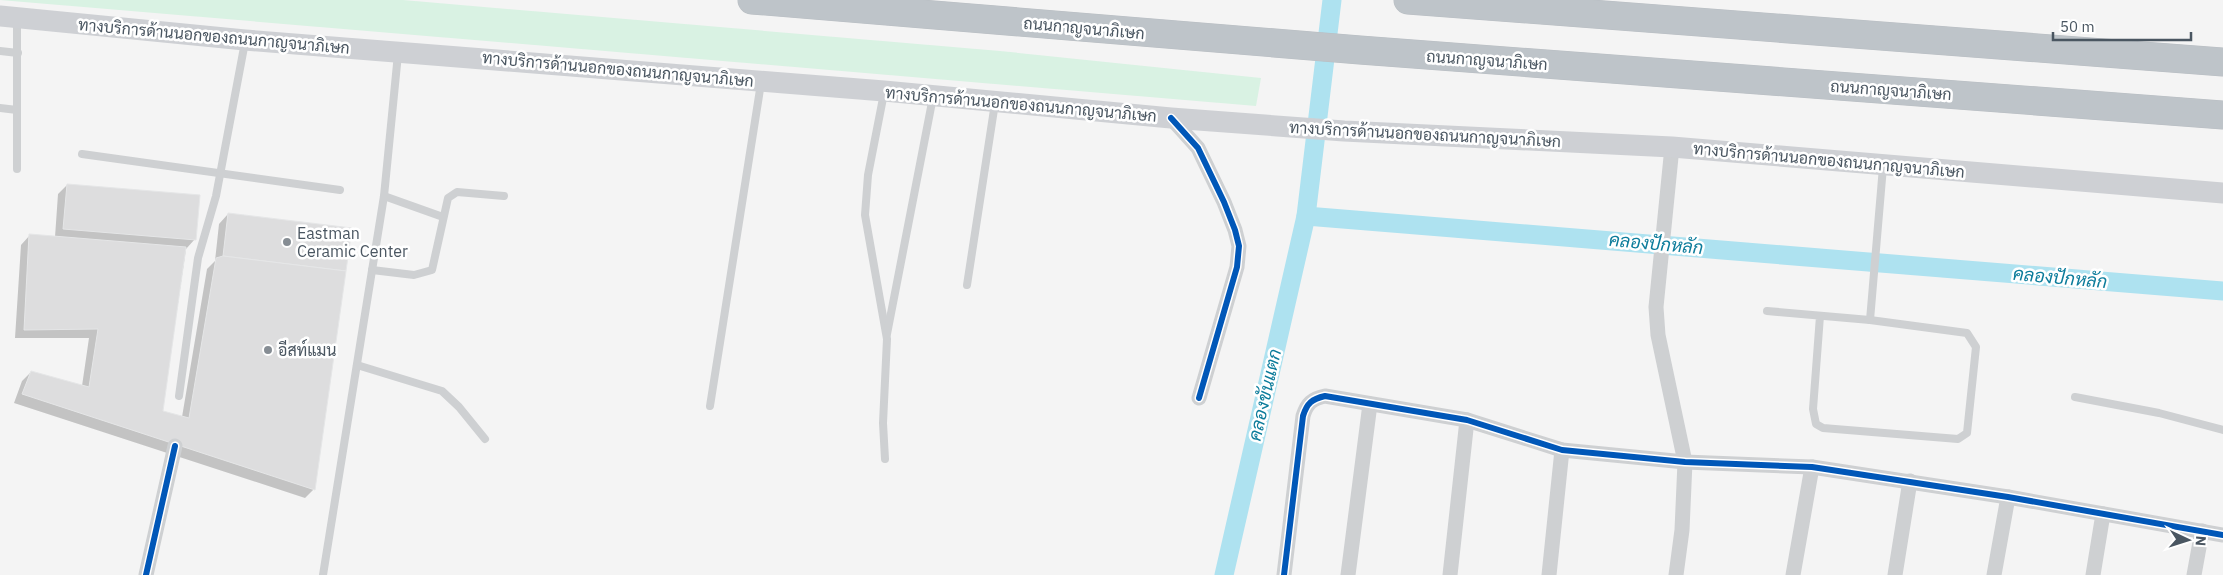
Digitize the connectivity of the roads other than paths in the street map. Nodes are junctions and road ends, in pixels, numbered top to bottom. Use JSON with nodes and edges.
{"nodes":[{"id":1,"x":752,"y":0,"type":"edge"},
{"id":2,"x":1408,"y":0,"type":"edge"},
{"id":3,"x":9,"y":17,"type":"edge"},
{"id":4,"x":245,"y":40,"type":"junction"},
{"id":5,"x":0,"y":52,"type":"edge"},
{"id":6,"x":398,"y":52,"type":"junction"},
{"id":7,"x":18,"y":53,"type":"junction"},
{"id":8,"x":2223,"y":62,"type":"edge"},
{"id":9,"x":761,"y":81,"type":"junction"},
{"id":10,"x":884,"y":91,"type":"junction"},
{"id":11,"x":933,"y":96,"type":"junction"},
{"id":12,"x":995,"y":101,"type":"junction"},
{"id":13,"x":0,"y":108,"type":"edge"},
{"id":14,"x":17,"y":110,"type":"junction"},
{"id":15,"x":2223,"y":115,"type":"edge"},
{"id":16,"x":1172,"y":118,"type":"junction"},
{"id":17,"x":1672,"y":147,"type":"junction"},
{"id":18,"x":82,"y":154,"type":"dead end"},
{"id":19,"x":1884,"y":164,"type":"junction"},
{"id":20,"x":17,"y":169,"type":"dead end"},
{"id":21,"x":220,"y":173,"type":"junction"},
{"id":22,"x":340,"y":190,"type":"dead end"},
{"id":23,"x":2223,"y":193,"type":"edge"},
{"id":24,"x":384,"y":196,"type":"junction"},
{"id":25,"x":504,"y":196,"type":"dead end"},
{"id":26,"x":443,"y":217,"type":"junction"},
{"id":27,"x":372,"y":270,"type":"junction"},
{"id":28,"x":967,"y":285,"type":"dead end"},
{"id":29,"x":1767,"y":311,"type":"dead end"},
{"id":30,"x":1820,"y":316,"type":"junction"},
{"id":31,"x":1870,"y":320,"type":"junction"},
{"id":32,"x":886,"y":339,"type":"junction"},
{"id":33,"x":357,"y":365,"type":"junction"},
{"id":34,"x":180,"y":396,"type":"dead end"},
{"id":35,"x":2075,"y":397,"type":"dead end"},
{"id":36,"x":1199,"y":398,"type":"dead end"},
{"id":37,"x":1370,"y":404,"type":"junction"},
{"id":38,"x":710,"y":406,"type":"dead end"},
{"id":39,"x":1467,"y":420,"type":"junction"},
{"id":40,"x":2223,"y":430,"type":"edge"},
{"id":41,"x":485,"y":439,"type":"dead end"},
{"id":42,"x":175,"y":446,"type":"dead end"},
{"id":43,"x":1562,"y":450,"type":"junction"},
{"id":44,"x":885,"y":460,"type":"dead end"},
{"id":45,"x":1685,"y":462,"type":"junction"},
{"id":46,"x":1812,"y":467,"type":"junction"},
{"id":47,"x":1910,"y":481,"type":"junction"},
{"id":48,"x":2008,"y":497,"type":"junction"},
{"id":49,"x":2103,"y":514,"type":"junction"},
{"id":50,"x":2202,"y":531,"type":"junction"},
{"id":51,"x":2223,"y":535,"type":"edge"},
{"id":52,"x":146,"y":575,"type":"edge"},
{"id":53,"x":323,"y":575,"type":"edge"},
{"id":54,"x":1284,"y":575,"type":"edge"},
{"id":55,"x":1348,"y":575,"type":"edge"},
{"id":56,"x":1450,"y":575,"type":"edge"},
{"id":57,"x":1549,"y":575,"type":"edge"},
{"id":58,"x":1676,"y":575,"type":"edge"},
{"id":59,"x":1793,"y":575,"type":"edge"},
{"id":60,"x":1895,"y":575,"type":"edge"},
{"id":61,"x":1994,"y":575,"type":"edge"},
{"id":62,"x":2093,"y":575,"type":"edge"},
{"id":63,"x":2194,"y":575,"type":"edge"}],
"edges":[{"from":1,"to":15,"type":"highway","name":"ถนนกาญจนาภิเษก"},
{"from":2,"to":8,"type":"highway"},
{"from":3,"to":4,"type":"main road","name":"ทางบริการด้านนอกของถนนกาญจนาภิเษก"},
{"from":3,"to":7,"type":"lane"},
{"from":4,"to":6,"type":"main road","name":"ทางบริการด้านนอกของถนนกาญจนาภิเษก"},
{"from":4,"to":21,"type":"lane"},
{"from":5,"to":7,"type":"lane"},
{"from":6,"to":9,"type":"main road","name":"ทางบริการด้านนอกของถนนกาญจนาภิเษก"},
{"from":6,"to":24,"type":"lane"},
{"from":7,"to":14,"type":"lane"},
{"from":9,"to":10,"type":"main road","name":"ทางบริการด้านนอกของถนนกาญจนาภิเษก"},
{"from":9,"to":38,"type":"lane"},
{"from":10,"to":11,"type":"main road","name":"ทางบริการด้านนอกของถนนกาญจนาภิเษก"},
{"from":10,"to":32,"type":"lane"},
{"from":11,"to":12,"type":"main road","name":"ทางบริการด้านนอกของถนนกาญจนาภิเษก"},
{"from":11,"to":32,"type":"lane"},
{"from":12,"to":16,"type":"main road","name":"ทางบริการด้านนอกของถนนกาญจนาภิเษก"},
{"from":12,"to":28,"type":"lane"},
{"from":13,"to":14,"type":"lane"},
{"from":14,"to":20,"type":"lane"},
{"from":16,"to":17,"type":"main road","name":"ทางบริการด้านนอกของถนนกาญจนาภิเษก"},
{"from":16,"to":36,"type":"street"},
{"from":17,"to":19,"type":"main road","name":"ทางบริการด้านนอกของถนนกาญจนาภิเษก"},
{"from":17,"to":45,"type":"street"},
{"from":18,"to":21,"type":"lane"},
{"from":19,"to":23,"type":"main road","name":"ทางบริการด้านนอกของถนนกาญจนาภิเษก"},
{"from":19,"to":31,"type":"lane"},
{"from":21,"to":22,"type":"lane"},
{"from":21,"to":34,"type":"lane"},
{"from":24,"to":26,"type":"lane"},
{"from":24,"to":27,"type":"lane"},
{"from":25,"to":26,"type":"lane"},
{"from":26,"to":27,"type":"lane"},
{"from":27,"to":33,"type":"lane"},
{"from":29,"to":30,"type":"lane"},
{"from":30,"to":31,"type":"lane"},
{"from":30,"to":31,"type":"lane"},
{"from":32,"to":44,"type":"lane"},
{"from":33,"to":41,"type":"lane"},
{"from":33,"to":53,"type":"lane"},
{"from":35,"to":40,"type":"lane"},
{"from":37,"to":39,"type":"street"},
{"from":37,"to":54,"type":"street"},
{"from":37,"to":55,"type":"street"},
{"from":39,"to":43,"type":"street"},
{"from":39,"to":56,"type":"street"},
{"from":42,"to":52,"type":"street"},
{"from":43,"to":45,"type":"street"},
{"from":43,"to":57,"type":"street"},
{"from":45,"to":46,"type":"street"},
{"from":45,"to":58,"type":"street"},
{"from":46,"to":47,"type":"street"},
{"from":46,"to":59,"type":"street"},
{"from":47,"to":48,"type":"street"},
{"from":47,"to":60,"type":"street"},
{"from":48,"to":49,"type":"street"},
{"from":48,"to":61,"type":"street"},
{"from":49,"to":50,"type":"street"},
{"from":49,"to":62,"type":"street"},
{"from":50,"to":51,"type":"street"},
{"from":50,"to":63,"type":"street"}]}
